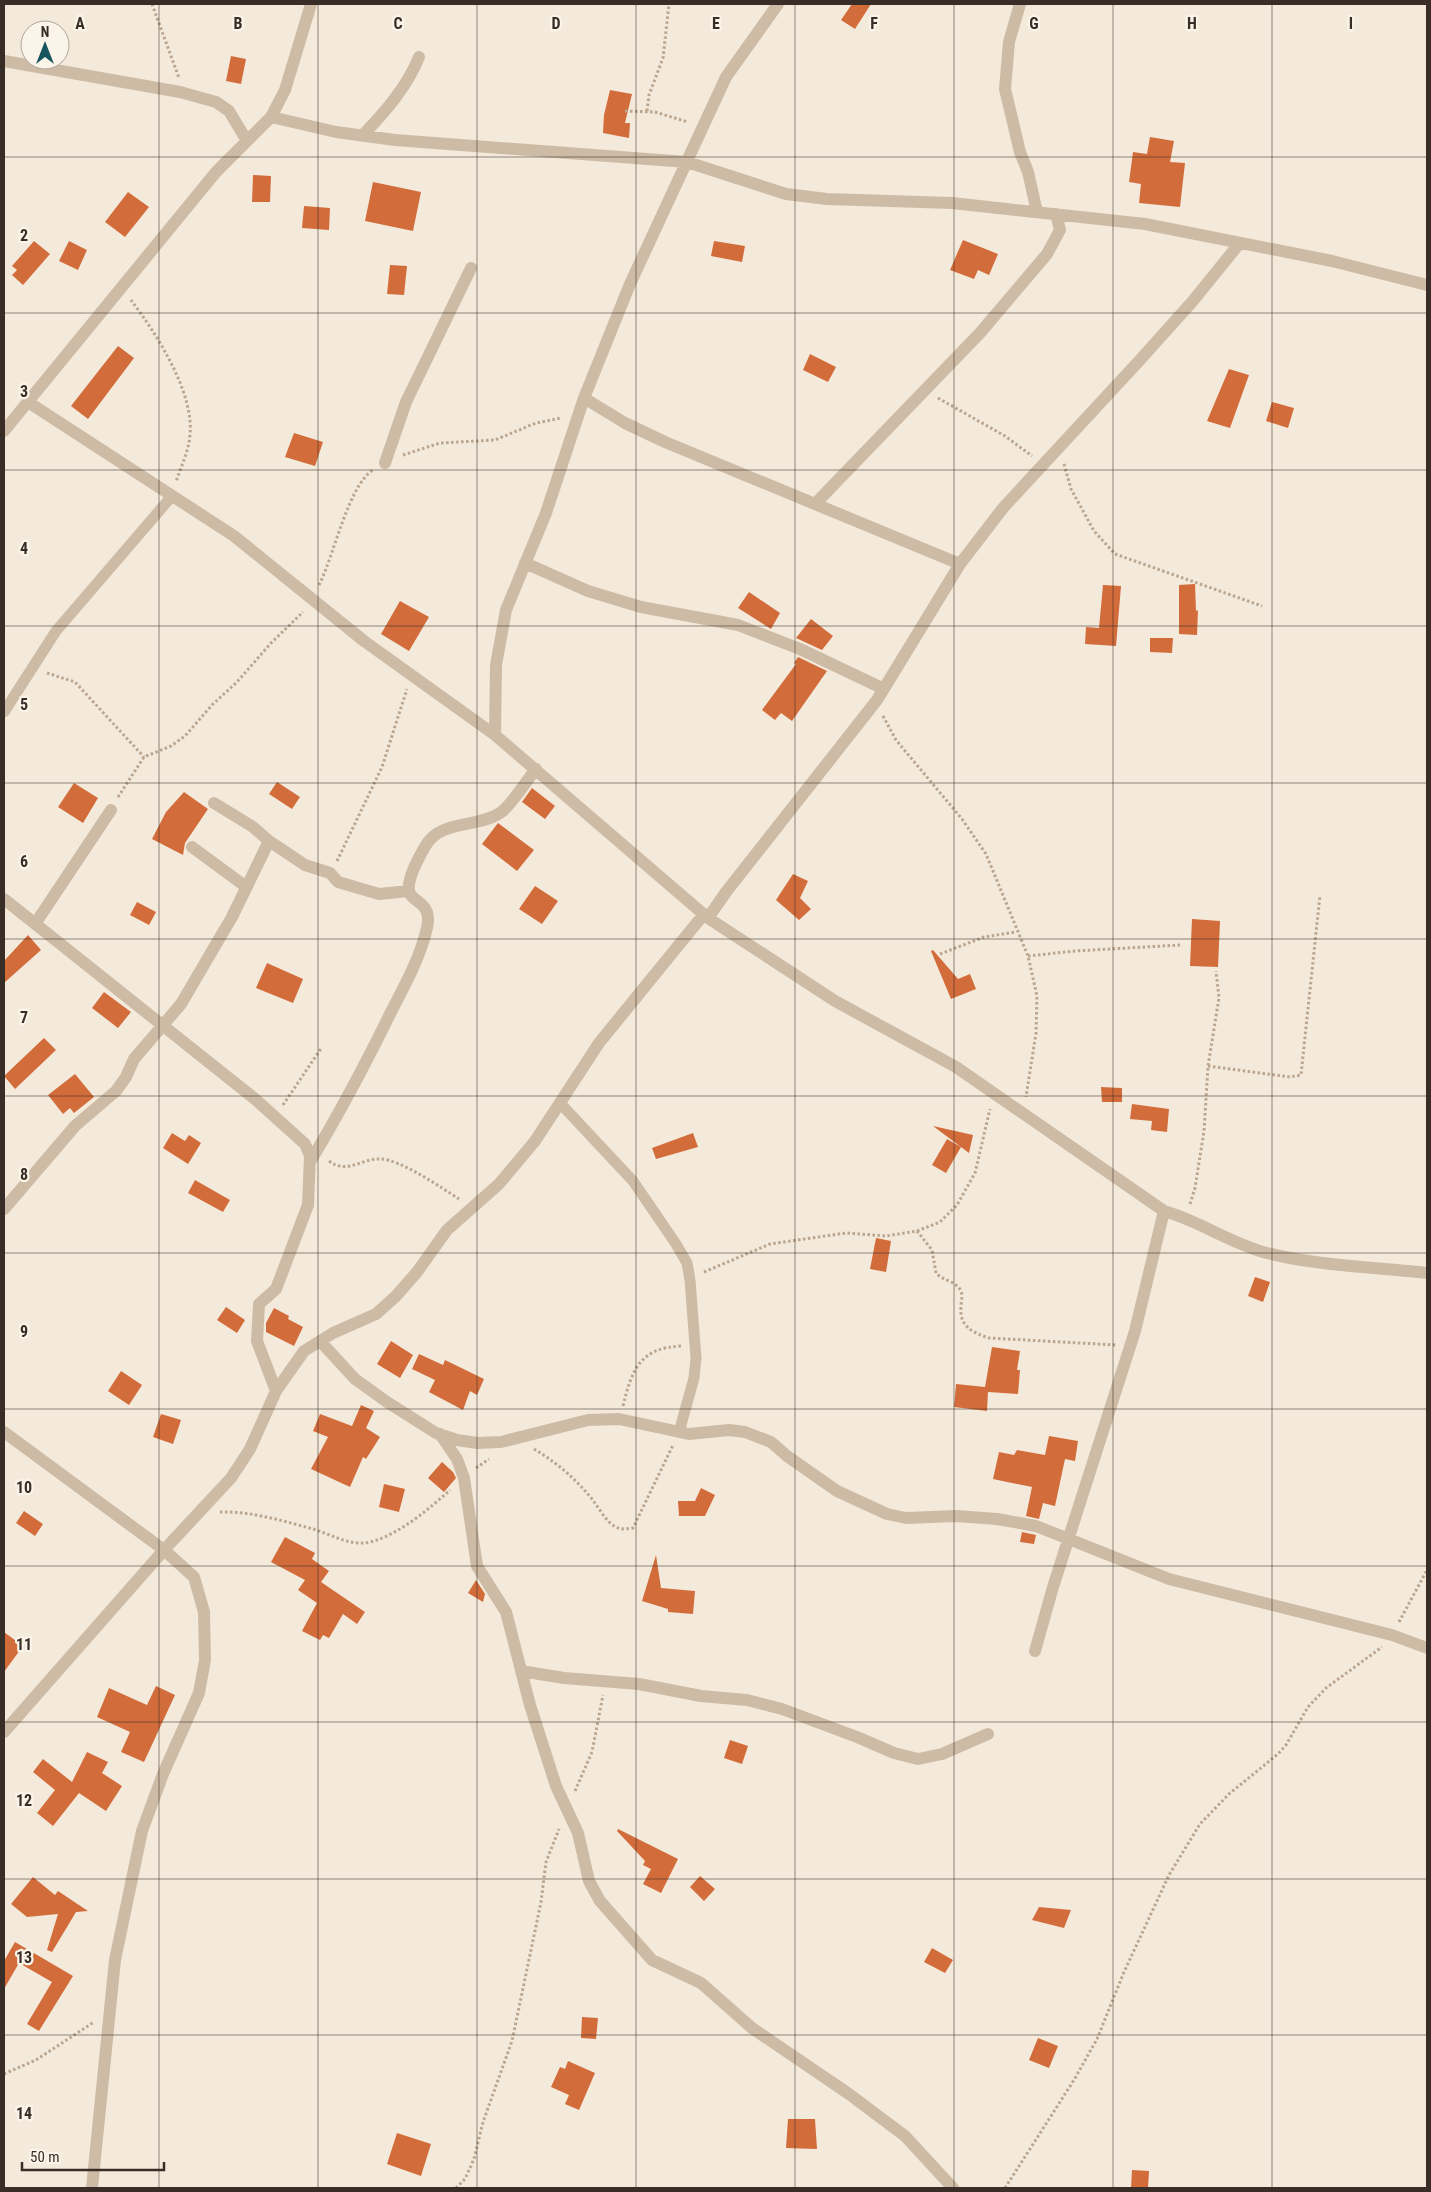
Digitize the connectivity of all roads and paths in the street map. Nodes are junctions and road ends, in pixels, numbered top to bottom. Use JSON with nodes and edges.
{"nodes":[{"id":1,"x":152,"y":4,"type":"edge"},
{"id":2,"x":311,"y":4,"type":"edge"},
{"id":3,"x":670,"y":4,"type":"edge"},
{"id":4,"x":778,"y":4,"type":"edge"},
{"id":5,"x":1020,"y":4,"type":"edge"},
{"id":6,"x":418,"y":57,"type":"dead end"},
{"id":7,"x":4,"y":61,"type":"edge"},
{"id":8,"x":183,"y":93,"type":"junction"},
{"id":9,"x":625,"y":111,"type":"dead end"},
{"id":10,"x":647,"y":111,"type":"junction"},
{"id":11,"x":271,"y":117,"type":"junction"},
{"id":12,"x":704,"y":125,"type":"junction"},
{"id":13,"x":363,"y":136,"type":"junction"},
{"id":14,"x":247,"y":141,"type":"junction"},
{"id":15,"x":686,"y":162,"type":"junction"},
{"id":16,"x":1037,"y":212,"type":"junction"},
{"id":17,"x":1056,"y":214,"type":"junction"},
{"id":18,"x":1239,"y":244,"type":"junction"},
{"id":19,"x":471,"y":268,"type":"dead end"},
{"id":20,"x":1427,"y":285,"type":"edge"},
{"id":21,"x":122,"y":288,"type":"junction"},
{"id":22,"x":926,"y":389,"type":"junction"},
{"id":23,"x":584,"y":398,"type":"junction"},
{"id":24,"x":28,"y":402,"type":"junction"},
{"id":25,"x":578,"y":413,"type":"junction"},
{"id":26,"x":4,"y":431,"type":"edge"},
{"id":27,"x":1061,"y":446,"type":"junction"},
{"id":28,"x":385,"y":463,"type":"junction"},
{"id":29,"x":1043,"y":464,"type":"junction"},
{"id":30,"x":172,"y":496,"type":"junction"},
{"id":31,"x":814,"y":504,"type":"junction"},
{"id":32,"x":525,"y":564,"type":"junction"},
{"id":33,"x":960,"y":564,"type":"junction"},
{"id":34,"x":313,"y":600,"type":"junction"},
{"id":35,"x":1262,"y":606,"type":"dead end"},
{"id":36,"x":33,"y":668,"type":"junction"},
{"id":37,"x":412,"y":674,"type":"junction"},
{"id":38,"x":880,"y":695,"type":"junction"},
{"id":39,"x":4,"y":712,"type":"edge"},
{"id":40,"x":495,"y":735,"type":"junction"},
{"id":41,"x":144,"y":757,"type":"junction"},
{"id":42,"x":536,"y":770,"type":"junction"},
{"id":43,"x":214,"y":802,"type":"dead end"},
{"id":44,"x":111,"y":810,"type":"joint"},
{"id":45,"x":269,"y":841,"type":"junction"},
{"id":46,"x":192,"y":847,"type":"dead end"},
{"id":47,"x":330,"y":873,"type":"junction"},
{"id":48,"x":245,"y":886,"type":"junction"},
{"id":49,"x":409,"y":891,"type":"junction"},
{"id":50,"x":1320,"y":895,"type":"dead end"},
{"id":51,"x":4,"y":899,"type":"edge"},
{"id":52,"x":706,"y":916,"type":"junction"},
{"id":53,"x":35,"y":924,"type":"junction"},
{"id":54,"x":1016,"y":932,"type":"junction"},
{"id":55,"x":1180,"y":945,"type":"dead end"},
{"id":56,"x":940,"y":954,"type":"dead end"},
{"id":57,"x":1028,"y":956,"type":"junction"},
{"id":58,"x":1216,"y":971,"type":"dead end"},
{"id":59,"x":161,"y":1025,"type":"junction"},
{"id":60,"x":322,"y":1047,"type":"dead end"},
{"id":61,"x":1208,"y":1066,"type":"junction"},
{"id":62,"x":998,"y":1096,"type":"junction"},
{"id":63,"x":560,"y":1103,"type":"junction"},
{"id":64,"x":1023,"y":1113,"type":"junction"},
{"id":65,"x":276,"y":1116,"type":"junction"},
{"id":66,"x":313,"y":1157,"type":"junction"},
{"id":67,"x":472,"y":1208,"type":"junction"},
{"id":68,"x":4,"y":1210,"type":"edge"},
{"id":69,"x":1164,"y":1211,"type":"junction"},
{"id":70,"x":1186,"y":1217,"type":"junction"},
{"id":71,"x":917,"y":1231,"type":"junction"},
{"id":72,"x":1427,"y":1272,"type":"edge"},
{"id":73,"x":700,"y":1273,"type":"dead end"},
{"id":74,"x":320,"y":1341,"type":"junction"},
{"id":75,"x":695,"y":1345,"type":"junction"},
{"id":76,"x":1128,"y":1350,"type":"junction"},
{"id":77,"x":276,"y":1392,"type":"junction"},
{"id":78,"x":619,"y":1419,"type":"junction"},
{"id":79,"x":4,"y":1432,"type":"edge"},
{"id":80,"x":679,"y":1432,"type":"junction"},
{"id":81,"x":440,"y":1434,"type":"junction"},
{"id":82,"x":518,"y":1439,"type":"junction"},
{"id":83,"x":464,"y":1478,"type":"junction"},
{"id":84,"x":199,"y":1512,"type":"junction"},
{"id":85,"x":1069,"y":1541,"type":"junction"},
{"id":86,"x":164,"y":1550,"type":"junction"},
{"id":87,"x":1427,"y":1570,"type":"edge"},
{"id":88,"x":1392,"y":1635,"type":"junction"},
{"id":89,"x":1427,"y":1648,"type":"edge"},
{"id":90,"x":1035,"y":1651,"type":"dead end"},
{"id":91,"x":521,"y":1671,"type":"junction"},
{"id":92,"x":605,"y":1682,"type":"junction"},
{"id":93,"x":4,"y":1732,"type":"edge"},
{"id":94,"x":988,"y":1734,"type":"dead end"},
{"id":95,"x":567,"y":1811,"type":"junction"},
{"id":96,"x":110,"y":2011,"type":"junction"},
{"id":97,"x":4,"y":2074,"type":"edge"},
{"id":98,"x":92,"y":2188,"type":"edge"},
{"id":99,"x":456,"y":2188,"type":"edge"},
{"id":100,"x":953,"y":2188,"type":"edge"},
{"id":101,"x":1005,"y":2188,"type":"edge"}],
"edges":[{"from":1,"to":8,"type":"path"},
{"from":2,"to":11,"type":"street"},
{"from":3,"to":10,"type":"path"},
{"from":4,"to":12,"type":"street"},
{"from":5,"to":16,"type":"street"},
{"from":6,"to":13,"type":"street"},
{"from":7,"to":8,"type":"street"},
{"from":8,"to":14,"type":"street"},
{"from":9,"to":10,"type":"path"},
{"from":10,"to":12,"type":"path"},
{"from":11,"to":13,"type":"street"},
{"from":11,"to":14,"type":"street"},
{"from":12,"to":15,"type":"street"},
{"from":13,"to":15,"type":"street"},
{"from":14,"to":21,"type":"street"},
{"from":15,"to":16,"type":"street"},
{"from":15,"to":23,"type":"street"},
{"from":16,"to":17,"type":"street"},
{"from":17,"to":18,"type":"street"},
{"from":17,"to":22,"type":"street"},
{"from":18,"to":20,"type":"street"},
{"from":18,"to":27,"type":"street"},
{"from":19,"to":28,"type":"street"},
{"from":21,"to":24,"type":"street"},
{"from":21,"to":30,"type":"path"},
{"from":22,"to":29,"type":"path"},
{"from":22,"to":31,"type":"street"},
{"from":23,"to":25,"type":"street"},
{"from":23,"to":31,"type":"street"},
{"from":24,"to":26,"type":"street"},
{"from":24,"to":30,"type":"street"},
{"from":25,"to":28,"type":"path"},
{"from":25,"to":32,"type":"street"},
{"from":27,"to":29,"type":"street"},
{"from":27,"to":35,"type":"path"},
{"from":28,"to":34,"type":"path"},
{"from":29,"to":33,"type":"street"},
{"from":30,"to":34,"type":"street"},
{"from":30,"to":36,"type":"lane"},
{"from":31,"to":33,"type":"street"},
{"from":32,"to":38,"type":"street"},
{"from":32,"to":40,"type":"street"},
{"from":33,"to":38,"type":"street"},
{"from":34,"to":37,"type":"street"},
{"from":34,"to":41,"type":"path"},
{"from":36,"to":39,"type":"lane"},
{"from":36,"to":41,"type":"path"},
{"from":37,"to":40,"type":"street"},
{"from":37,"to":47,"type":"path"},
{"from":38,"to":52,"type":"street"},
{"from":38,"to":54,"type":"path"},
{"from":40,"to":42,"type":"street"},
{"from":41,"to":44,"type":"path"},
{"from":42,"to":49,"type":"street"},
{"from":42,"to":52,"type":"street"},
{"from":43,"to":45,"type":"street"},
{"from":44,"to":53,"type":"street"},
{"from":45,"to":47,"type":"street"},
{"from":45,"to":48,"type":"street"},
{"from":46,"to":48,"type":"street"},
{"from":47,"to":49,"type":"street"},
{"from":48,"to":59,"type":"street"},
{"from":49,"to":66,"type":"street"},
{"from":50,"to":61,"type":"path"},
{"from":51,"to":53,"type":"street"},
{"from":52,"to":62,"type":"street"},
{"from":52,"to":63,"type":"street"},
{"from":53,"to":59,"type":"street"},
{"from":54,"to":56,"type":"path"},
{"from":54,"to":57,"type":"path"},
{"from":55,"to":57,"type":"path"},
{"from":57,"to":64,"type":"path"},
{"from":58,"to":61,"type":"path"},
{"from":59,"to":65,"type":"street"},
{"from":59,"to":68,"type":"street"},
{"from":60,"to":65,"type":"path"},
{"from":61,"to":70,"type":"path"},
{"from":62,"to":64,"type":"street"},
{"from":62,"to":71,"type":"path"},
{"from":63,"to":67,"type":"street"},
{"from":63,"to":75,"type":"lane"},
{"from":64,"to":69,"type":"street"},
{"from":65,"to":66,"type":"street"},
{"from":66,"to":67,"type":"path"},
{"from":66,"to":77,"type":"street"},
{"from":67,"to":74,"type":"street"},
{"from":69,"to":70,"type":"street"},
{"from":69,"to":76,"type":"street"},
{"from":70,"to":72,"type":"street"},
{"from":71,"to":73,"type":"path"},
{"from":71,"to":76,"type":"path"},
{"from":74,"to":77,"type":"street"},
{"from":74,"to":81,"type":"street"},
{"from":75,"to":78,"type":"path"},
{"from":75,"to":80,"type":"lane"},
{"from":76,"to":85,"type":"street"},
{"from":77,"to":84,"type":"street"},
{"from":78,"to":80,"type":"street"},
{"from":78,"to":82,"type":"street"},
{"from":79,"to":86,"type":"street"},
{"from":80,"to":82,"type":"path"},
{"from":80,"to":85,"type":"street"},
{"from":81,"to":82,"type":"street"},
{"from":81,"to":83,"type":"street"},
{"from":83,"to":84,"type":"path"},
{"from":83,"to":91,"type":"street"},
{"from":84,"to":86,"type":"street"},
{"from":85,"to":88,"type":"street"},
{"from":85,"to":90,"type":"street"},
{"from":86,"to":93,"type":"street"},
{"from":86,"to":96,"type":"street"},
{"from":87,"to":88,"type":"path"},
{"from":88,"to":89,"type":"street"},
{"from":88,"to":101,"type":"path"},
{"from":91,"to":92,"type":"street"},
{"from":91,"to":95,"type":"street"},
{"from":92,"to":94,"type":"street"},
{"from":92,"to":95,"type":"path"},
{"from":95,"to":99,"type":"path"},
{"from":95,"to":100,"type":"street"},
{"from":96,"to":97,"type":"path"},
{"from":96,"to":98,"type":"street"}]}
